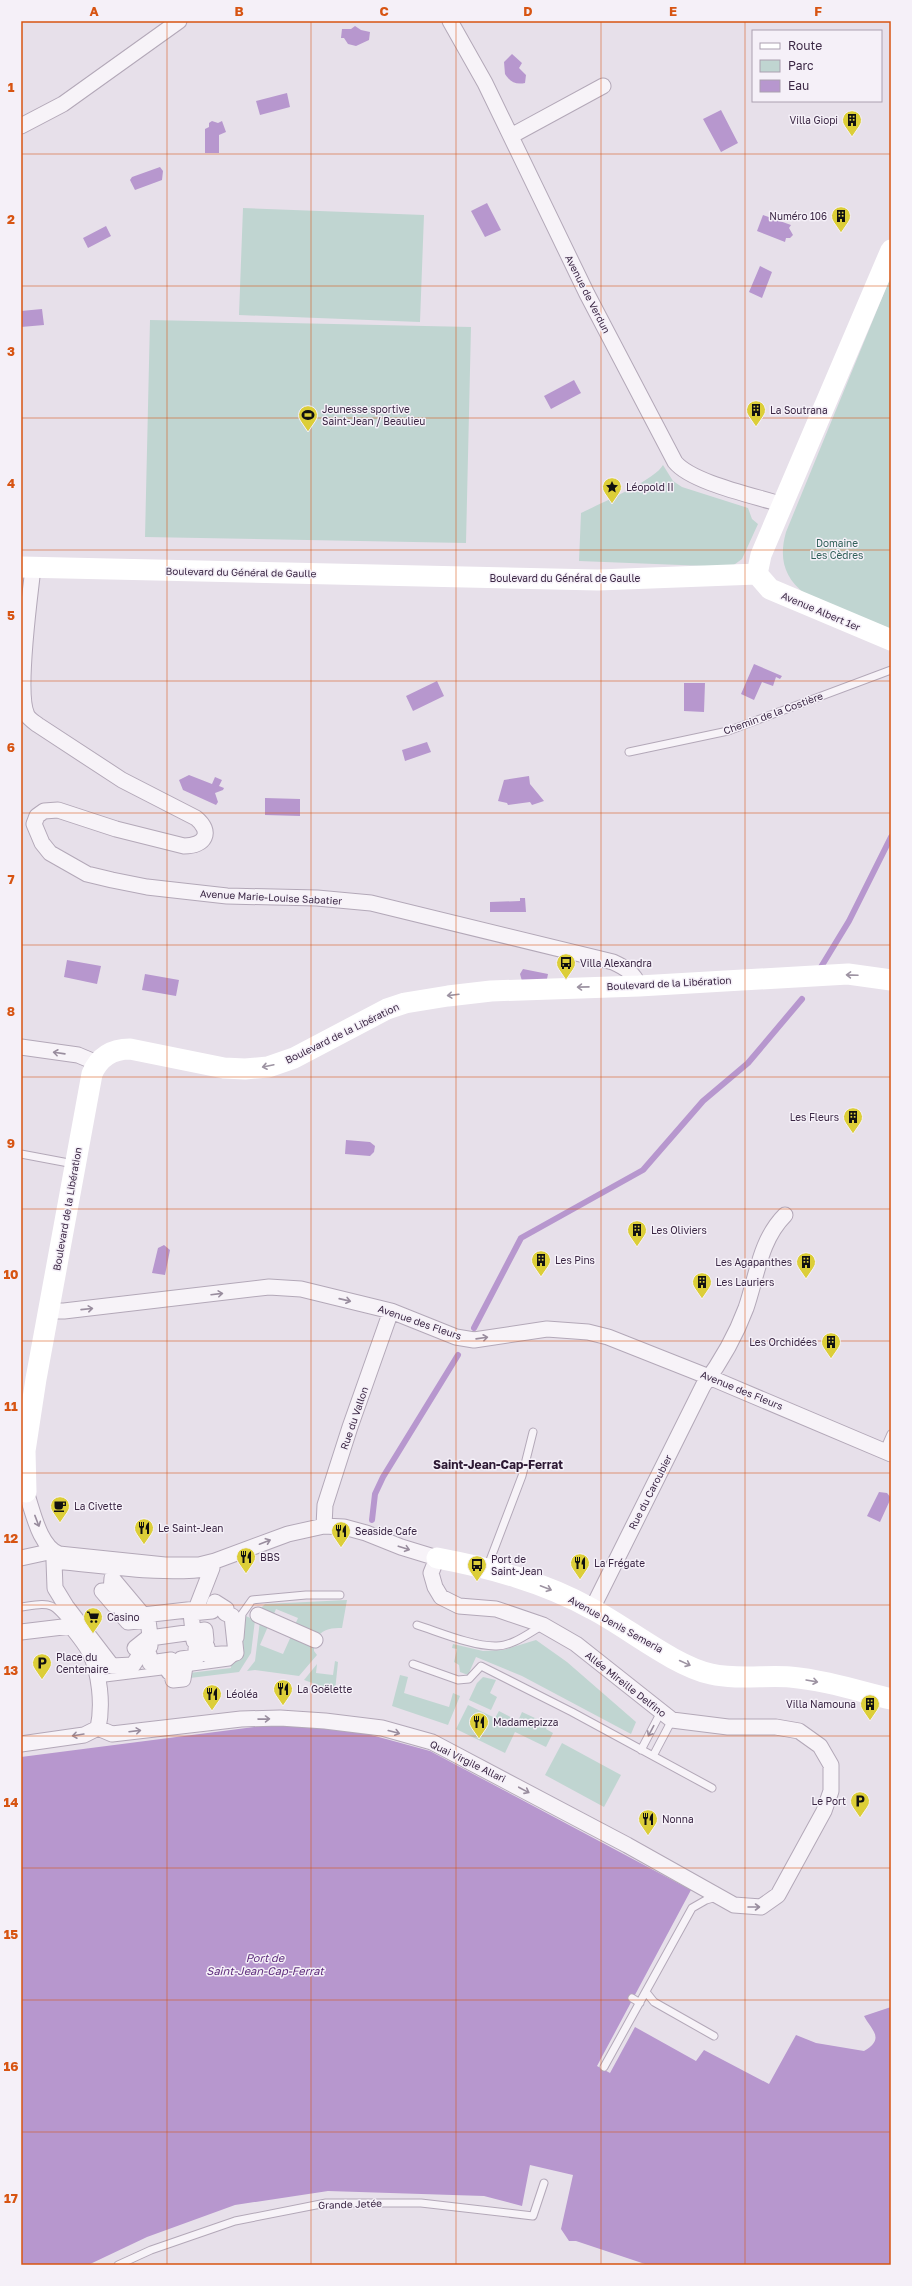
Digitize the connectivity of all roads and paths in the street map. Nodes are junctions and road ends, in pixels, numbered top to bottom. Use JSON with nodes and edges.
{"nodes":[{"id":1,"x":179,"y":21,"type":"edge"},
{"id":2,"x":450,"y":21,"type":"edge"},
{"id":3,"x":603,"y":86,"type":"dead end"},
{"id":4,"x":21,"y":126,"type":"edge"},
{"id":5,"x":511,"y":136,"type":"junction"},
{"id":6,"x":891,"y":250,"type":"edge"},
{"id":7,"x":783,"y":505,"type":"junction"},
{"id":8,"x":27,"y":568,"type":"edge"},
{"id":9,"x":757,"y":574,"type":"junction"},
{"id":10,"x":891,"y":640,"type":"edge"},
{"id":11,"x":891,"y":670,"type":"edge"},
{"id":12,"x":629,"y":752,"type":"dead end"},
{"id":13,"x":891,"y":980,"type":"edge"},
{"id":14,"x":639,"y":986,"type":"junction"},
{"id":15,"x":21,"y":1047,"type":"edge"},
{"id":16,"x":96,"y":1063,"type":"junction"},
{"id":17,"x":21,"y":1154,"type":"edge"},
{"id":18,"x":76,"y":1164,"type":"junction"},
{"id":19,"x":785,"y":1215,"type":"dead end"},
{"id":20,"x":49,"y":1311,"type":"junction"},
{"id":21,"x":392,"y":1311,"type":"junction"},
{"id":22,"x":710,"y":1377,"type":"junction"},
{"id":23,"x":26,"y":1402,"type":"edge"},
{"id":24,"x":533,"y":1432,"type":"dead end"},
{"id":25,"x":891,"y":1434,"type":"edge"},
{"id":26,"x":887,"y":1452,"type":"edge"},
{"id":27,"x":26,"y":1492,"type":"joint"},
{"id":28,"x":324,"y":1526,"type":"junction"},
{"id":29,"x":50,"y":1549,"type":"junction"},
{"id":30,"x":21,"y":1558,"type":"edge"},
{"id":31,"x":437,"y":1558,"type":"junction"},
{"id":32,"x":487,"y":1568,"type":"junction"},
{"id":33,"x":340,"y":1595,"type":"dead end"},
{"id":34,"x":21,"y":1607,"type":"edge"},
{"id":35,"x":592,"y":1609,"type":"junction"},
{"id":36,"x":258,"y":1615,"type":"dead end"},
{"id":37,"x":417,"y":1625,"type":"dead end"},
{"id":38,"x":543,"y":1625,"type":"junction"},
{"id":39,"x":71,"y":1626,"type":"junction"},
{"id":40,"x":21,"y":1632,"type":"edge"},
{"id":41,"x":315,"y":1640,"type":"dead end"},
{"id":42,"x":413,"y":1664,"type":"dead end"},
{"id":43,"x":185,"y":1668,"type":"junction"},
{"id":44,"x":168,"y":1670,"type":"junction"},
{"id":45,"x":97,"y":1679,"type":"junction"},
{"id":46,"x":891,"y":1699,"type":"edge"},
{"id":47,"x":667,"y":1716,"type":"junction"},
{"id":48,"x":98,"y":1728,"type":"junction"},
{"id":49,"x":21,"y":1744,"type":"edge"},
{"id":50,"x":641,"y":1750,"type":"junction"},
{"id":51,"x":653,"y":1756,"type":"junction"},
{"id":52,"x":712,"y":1788,"type":"dead end"},
{"id":53,"x":717,"y":1897,"type":"junction"},
{"id":54,"x":646,"y":1992,"type":"junction"},
{"id":55,"x":632,"y":1998,"type":"dead end"},
{"id":56,"x":640,"y":2003,"type":"junction"},
{"id":57,"x":714,"y":2036,"type":"dead end"},
{"id":58,"x":604,"y":2067,"type":"dead end"},
{"id":59,"x":544,"y":2183,"type":"dead end"},
{"id":60,"x":118,"y":2265,"type":"edge"}],
"edges":[{"from":1,"to":4,"type":"street"},
{"from":2,"to":5,"type":"street","name":"Avenue de Verdun"},
{"from":3,"to":5,"type":"street"},
{"from":5,"to":7,"type":"street","name":"Avenue de Verdun"},
{"from":6,"to":7,"type":"main road"},
{"from":7,"to":9,"type":"main road"},
{"from":8,"to":9,"type":"main road","name":"Boulevard du Général de Gaulle"},
{"from":8,"to":14,"type":"street","name":"Avenue Marie-Louise Sabatier"},
{"from":9,"to":10,"type":"main road","name":"Avenue Albert 1er"},
{"from":11,"to":12,"type":"lane","name":"Chemin de la Costière"},
{"from":13,"to":14,"type":"main road","name":"Boulevard de la Libération","one_way":true},
{"from":14,"to":16,"type":"main road","name":"Boulevard de la Libération","one_way":true},
{"from":16,"to":15,"type":"street","one_way":true},
{"from":16,"to":18,"type":"main road","name":"Boulevard de la Libération"},
{"from":17,"to":18,"type":"lane"},
{"from":18,"to":20,"type":"main road","name":"Boulevard de la Libération"},
{"from":19,"to":22,"type":"street","name":"Rue du Caroubier"},
{"from":20,"to":21,"type":"street","name":"Avenue des Fleurs","one_way":true},
{"from":20,"to":23,"type":"main road","name":"Boulevard de la Libération"},
{"from":21,"to":22,"type":"street","name":"Avenue des Fleurs","one_way":true},
{"from":21,"to":28,"type":"street","name":"Rue du Vallon"},
{"from":22,"to":26,"type":"street","name":"Avenue des Fleurs"},
{"from":22,"to":35,"type":"street","name":"Rue du Caroubier"},
{"from":23,"to":27,"type":"main road","name":"Boulevard de la Libération"},
{"from":24,"to":32,"type":"lane"},
{"from":25,"to":26,"type":"lane"},
{"from":27,"to":29,"type":"street","one_way":true},
{"from":29,"to":28,"type":"street","name":"Avenue Denis Semeria","one_way":true},
{"from":28,"to":31,"type":"street","name":"Avenue Denis Semeria","one_way":true},
{"from":29,"to":30,"type":"street"},
{"from":31,"to":32,"type":"main road","name":"Avenue Denis Semeria"},
{"from":31,"to":38,"type":"street","name":"Allée Mireille Delfino"},
{"from":32,"to":35,"type":"main road","name":"Avenue Denis Semeria","one_way":true},
{"from":33,"to":43,"type":"lane"},
{"from":34,"to":39,"type":"lane"},
{"from":35,"to":46,"type":"main road","name":"Avenue Denis Semeria","one_way":true},
{"from":36,"to":41,"type":"street"},
{"from":37,"to":38,"type":"lane"},
{"from":38,"to":47,"type":"street","name":"Allée Mireille Delfino"},
{"from":39,"to":40,"type":"street"},
{"from":39,"to":45,"type":"street"},
{"from":42,"to":50,"type":"lane"},
{"from":43,"to":44,"type":"street"},
{"from":43,"to":44,"type":"street"},
{"from":44,"to":45,"type":"lane"},
{"from":45,"to":48,"type":"street"},
{"from":47,"to":50,"type":"lane","one_way":true},
{"from":47,"to":51,"type":"lane"},
{"from":53,"to":47,"type":"street","name":"Allée Mireille Delfino","one_way":true},
{"from":48,"to":49,"type":"street","one_way":true},
{"from":48,"to":53,"type":"street","name":"Quai Virgile Allari","one_way":true},
{"from":50,"to":51,"type":"lane"},
{"from":51,"to":52,"type":"lane"},
{"from":53,"to":54,"type":"lane"},
{"from":54,"to":56,"type":"lane"},
{"from":54,"to":57,"type":"lane"},
{"from":55,"to":56,"type":"lane"},
{"from":56,"to":58,"type":"lane"},
{"from":59,"to":60,"type":"lane","name":"Grande Jetée"}]}
